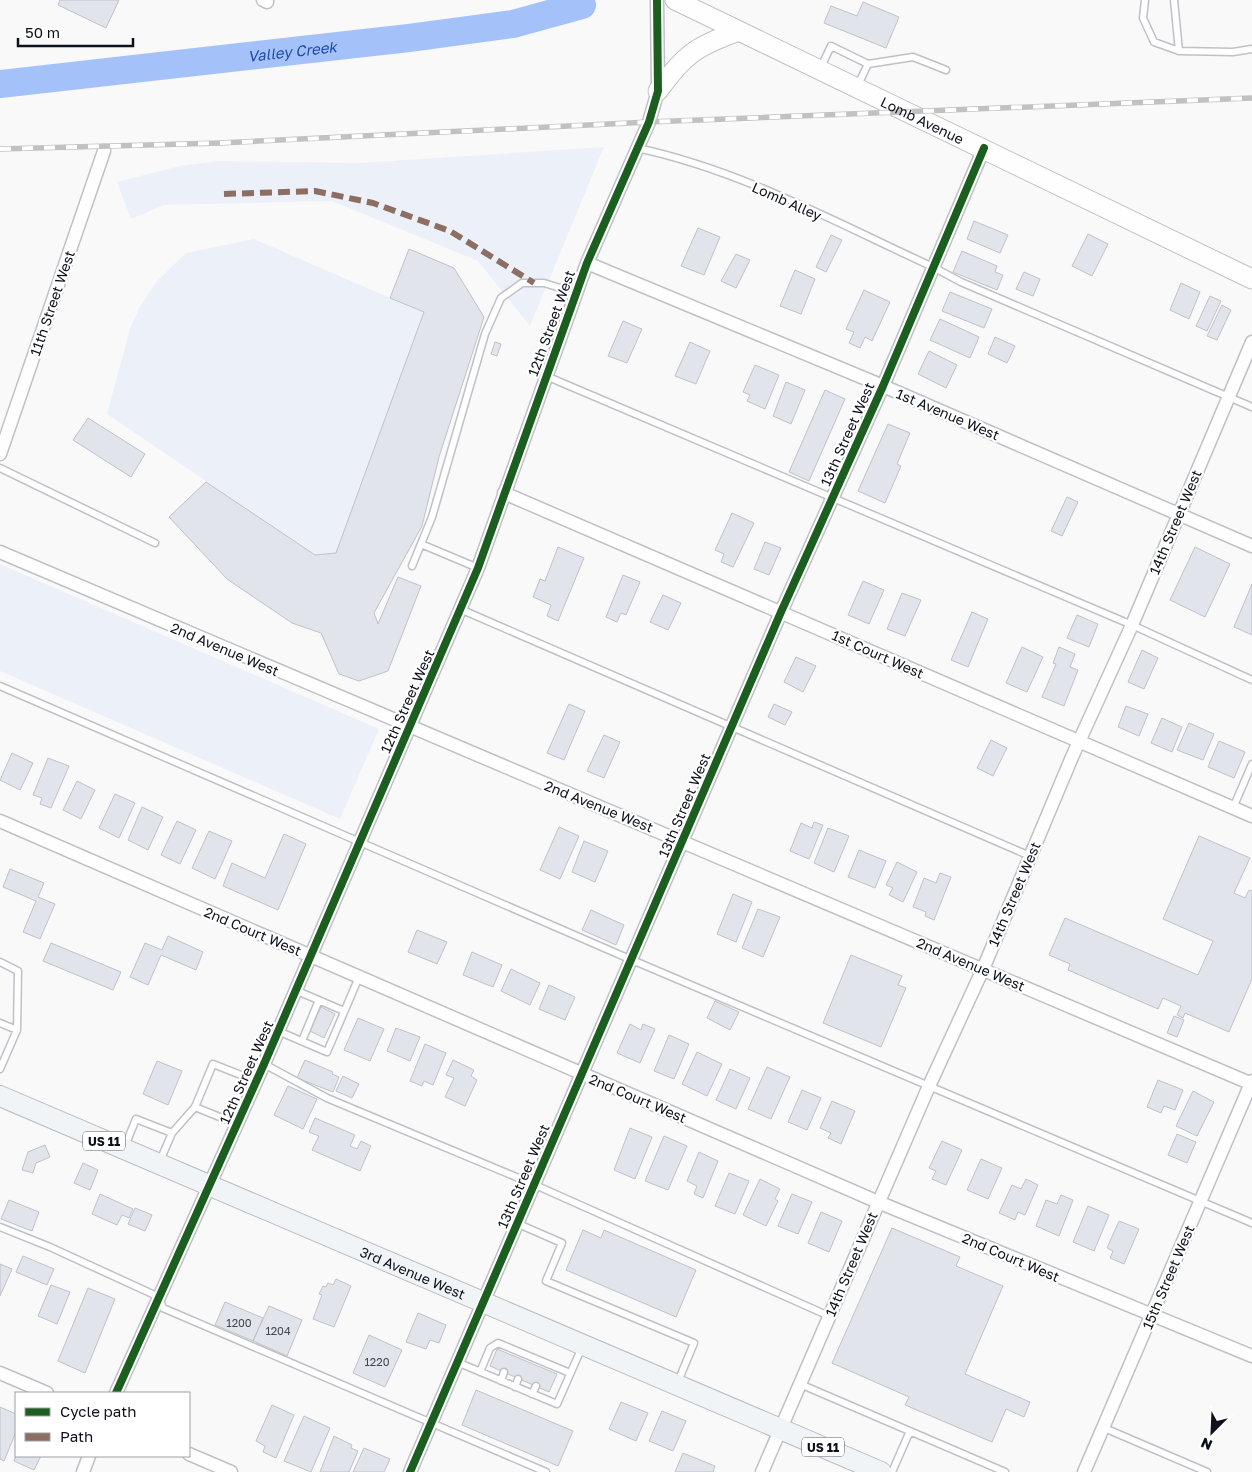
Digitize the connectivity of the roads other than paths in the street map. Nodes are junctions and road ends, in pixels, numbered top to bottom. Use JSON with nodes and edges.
{"nodes":[{"id":1,"x":657,"y":0,"type":"edge"},
{"id":2,"x":675,"y":0,"type":"edge"},
{"id":3,"x":1145,"y":0,"type":"edge"},
{"id":4,"x":1174,"y":0,"type":"edge"},
{"id":5,"x":739,"y":31,"type":"junction"},
{"id":6,"x":1252,"y":49,"type":"edge"},
{"id":7,"x":1179,"y":51,"type":"junction"},
{"id":8,"x":868,"y":64,"type":"junction"},
{"id":9,"x":946,"y":70,"type":"dead end"},
{"id":10,"x":819,"y":71,"type":"junction"},
{"id":11,"x":856,"y":88,"type":"junction"},
{"id":12,"x":658,"y":91,"type":"junction"},
{"id":13,"x":636,"y":148,"type":"junction"},
{"id":14,"x":984,"y":148,"type":"junction"},
{"id":15,"x":104,"y":151,"type":"dead end"},
{"id":16,"x":587,"y":263,"type":"junction"},
{"id":17,"x":933,"y":267,"type":"junction"},
{"id":18,"x":1252,"y":279,"type":"edge"},
{"id":19,"x":576,"y":293,"type":"junction"},
{"id":20,"x":1252,"y":342,"type":"edge"},
{"id":21,"x":545,"y":376,"type":"junction"},
{"id":22,"x":883,"y":386,"type":"junction"},
{"id":23,"x":1228,"y":397,"type":"junction"},
{"id":24,"x":1252,"y":407,"type":"edge"},
{"id":25,"x":0,"y":454,"type":"edge"},
{"id":26,"x":0,"y":468,"type":"edge"},
{"id":27,"x":504,"y":493,"type":"junction"},
{"id":28,"x":832,"y":499,"type":"junction"},
{"id":29,"x":1179,"y":514,"type":"junction"},
{"id":30,"x":156,"y":543,"type":"dead end"},
{"id":31,"x":421,"y":544,"type":"junction"},
{"id":32,"x":1252,"y":546,"type":"edge"},
{"id":33,"x":0,"y":552,"type":"edge"},
{"id":34,"x":412,"y":566,"type":"dead end"},
{"id":35,"x":478,"y":568,"type":"junction"},
{"id":36,"x":460,"y":609,"type":"junction"},
{"id":37,"x":781,"y":612,"type":"junction"},
{"id":38,"x":1132,"y":625,"type":"junction"},
{"id":39,"x":1252,"y":680,"type":"edge"},
{"id":40,"x":0,"y":686,"type":"edge"},
{"id":41,"x":409,"y":728,"type":"junction"},
{"id":42,"x":730,"y":728,"type":"junction"},
{"id":43,"x":1079,"y":742,"type":"junction"},
{"id":44,"x":1252,"y":764,"type":"edge"},
{"id":45,"x":1233,"y":808,"type":"junction"},
{"id":46,"x":1252,"y":816,"type":"edge"},
{"id":47,"x":0,"y":821,"type":"edge"},
{"id":48,"x":360,"y":840,"type":"junction"},
{"id":49,"x":682,"y":840,"type":"junction"},
{"id":50,"x":1030,"y":856,"type":"junction"},
{"id":51,"x":310,"y":955,"type":"junction"},
{"id":52,"x":632,"y":960,"type":"junction"},
{"id":53,"x":0,"y":962,"type":"edge"},
{"id":54,"x":983,"y":969,"type":"junction"},
{"id":55,"x":359,"y":977,"type":"junction"},
{"id":56,"x":295,"y":990,"type":"junction"},
{"id":57,"x":319,"y":1000,"type":"junction"},
{"id":58,"x":344,"y":1011,"type":"junction"},
{"id":59,"x":0,"y":1023,"type":"edge"},
{"id":60,"x":330,"y":1026,"type":"dead end"},
{"id":61,"x":337,"y":1029,"type":"junction"},
{"id":62,"x":17,"y":1030,"type":"junction"},
{"id":63,"x":278,"y":1031,"type":"junction"},
{"id":64,"x":302,"y":1041,"type":"junction"},
{"id":65,"x":264,"y":1064,"type":"junction"},
{"id":66,"x":0,"y":1069,"type":"edge"},
{"id":67,"x":582,"y":1073,"type":"junction"},
{"id":68,"x":256,"y":1081,"type":"junction"},
{"id":69,"x":1252,"y":1083,"type":"edge"},
{"id":70,"x":929,"y":1086,"type":"junction"},
{"id":71,"x":0,"y":1096,"type":"edge"},
{"id":72,"x":195,"y":1107,"type":"junction"},
{"id":73,"x":237,"y":1124,"type":"junction"},
{"id":74,"x":172,"y":1133,"type":"junction"},
{"id":75,"x":124,"y":1150,"type":"junction"},
{"id":76,"x":159,"y":1165,"type":"junction"},
{"id":77,"x":533,"y":1184,"type":"junction"},
{"id":78,"x":208,"y":1186,"type":"junction"},
{"id":79,"x":1200,"y":1201,"type":"junction"},
{"id":80,"x":878,"y":1202,"type":"junction"},
{"id":81,"x":516,"y":1223,"type":"junction"},
{"id":82,"x":1252,"y":1223,"type":"edge"},
{"id":83,"x":0,"y":1227,"type":"edge"},
{"id":84,"x":159,"y":1297,"type":"junction"},
{"id":85,"x":483,"y":1302,"type":"junction"},
{"id":86,"x":829,"y":1316,"type":"junction"},
{"id":87,"x":1153,"y":1316,"type":"junction"},
{"id":88,"x":583,"y":1345,"type":"junction"},
{"id":89,"x":1252,"y":1356,"type":"edge"},
{"id":90,"x":457,"y":1362,"type":"junction"},
{"id":91,"x":480,"y":1372,"type":"junction"},
{"id":92,"x":504,"y":1372,"type":"dead end"},
{"id":93,"x":0,"y":1373,"type":"edge"},
{"id":94,"x":570,"y":1374,"type":"junction"},
{"id":95,"x":518,"y":1378,"type":"dead end"},
{"id":96,"x":501,"y":1381,"type":"junction"},
{"id":97,"x":800,"y":1384,"type":"junction"},
{"id":98,"x":677,"y":1385,"type":"junction"},
{"id":99,"x":515,"y":1386,"type":"junction"},
{"id":100,"x":536,"y":1386,"type":"dead end"},
{"id":101,"x":45,"y":1392,"type":"edge"},
{"id":102,"x":116,"y":1392,"type":"edge"},
{"id":103,"x":532,"y":1394,"type":"junction"},
{"id":104,"x":431,"y":1422,"type":"junction"},
{"id":105,"x":1102,"y":1428,"type":"junction"},
{"id":106,"x":780,"y":1429,"type":"junction"},
{"id":107,"x":910,"y":1431,"type":"junction"},
{"id":108,"x":190,"y":1454,"type":"edge"},
{"id":109,"x":89,"y":1457,"type":"edge"},
{"id":110,"x":83,"y":1472,"type":"edge"},
{"id":111,"x":231,"y":1472,"type":"edge"},
{"id":112,"x":410,"y":1472,"type":"edge"},
{"id":113,"x":546,"y":1472,"type":"edge"},
{"id":114,"x":762,"y":1472,"type":"edge"},
{"id":115,"x":881,"y":1472,"type":"edge"},
{"id":116,"x":892,"y":1472,"type":"edge"},
{"id":117,"x":1005,"y":1472,"type":"edge"},
{"id":118,"x":1084,"y":1472,"type":"edge"},
{"id":119,"x":1207,"y":1472,"type":"edge"}],
"edges":[{"from":1,"to":12,"type":"street","name":"12th Street West"},
{"from":2,"to":5,"type":"main road","name":"Lomb Avenue"},
{"from":3,"to":7,"type":"lane"},
{"from":4,"to":7,"type":"lane"},
{"from":5,"to":10,"type":"main road","name":"Lomb Avenue"},
{"from":5,"to":12,"type":"main road"},
{"from":6,"to":7,"type":"lane"},
{"from":8,"to":9,"type":"lane"},
{"from":8,"to":10,"type":"lane"},
{"from":8,"to":11,"type":"lane"},
{"from":10,"to":11,"type":"main road","name":"Lomb Avenue"},
{"from":11,"to":14,"type":"main road","name":"Lomb Avenue"},
{"from":12,"to":13,"type":"street","name":"12th Street West"},
{"from":13,"to":16,"type":"street","name":"12th Street West"},
{"from":13,"to":17,"type":"lane","name":"Lomb Alley"},
{"from":14,"to":17,"type":"street","name":"13th Street West"},
{"from":14,"to":18,"type":"main road","name":"Lomb Avenue"},
{"from":15,"to":25,"type":"street","name":"11th Street West"},
{"from":16,"to":19,"type":"street","name":"12th Street West"},
{"from":16,"to":22,"type":"street","name":"1st Avenue West"},
{"from":17,"to":22,"type":"street","name":"13th Street West"},
{"from":17,"to":23,"type":"lane","name":"Lomb Alley"},
{"from":19,"to":21,"type":"street","name":"12th Street West"},
{"from":19,"to":31,"type":"lane"},
{"from":20,"to":23,"type":"street","name":"14th Street West"},
{"from":21,"to":27,"type":"street","name":"12th Street West"},
{"from":21,"to":28,"type":"lane"},
{"from":22,"to":28,"type":"street","name":"13th Street West"},
{"from":22,"to":29,"type":"street","name":"1st Avenue West"},
{"from":23,"to":24,"type":"lane","name":"Lomb Alley"},
{"from":23,"to":29,"type":"street","name":"14th Street West"},
{"from":26,"to":30,"type":"lane"},
{"from":27,"to":35,"type":"street","name":"12th Street West"},
{"from":27,"to":37,"type":"street","name":"1st Court West"},
{"from":28,"to":37,"type":"street","name":"13th Street West"},
{"from":28,"to":38,"type":"lane"},
{"from":29,"to":32,"type":"street","name":"1st Avenue West"},
{"from":29,"to":38,"type":"street","name":"14th Street West"},
{"from":31,"to":34,"type":"lane"},
{"from":31,"to":35,"type":"lane"},
{"from":33,"to":41,"type":"street","name":"2nd Avenue West"},
{"from":35,"to":36,"type":"street","name":"12th Street West"},
{"from":36,"to":41,"type":"street","name":"12th Street West"},
{"from":36,"to":42,"type":"lane"},
{"from":37,"to":42,"type":"street","name":"13th Street West"},
{"from":37,"to":43,"type":"street","name":"1st Court West"},
{"from":38,"to":39,"type":"lane"},
{"from":38,"to":43,"type":"street","name":"14th Street West"},
{"from":40,"to":48,"type":"lane"},
{"from":41,"to":48,"type":"street","name":"12th Street West"},
{"from":41,"to":49,"type":"street","name":"2nd Avenue West"},
{"from":42,"to":49,"type":"street","name":"13th Street West"},
{"from":42,"to":50,"type":"lane"},
{"from":43,"to":45,"type":"street","name":"1st Court West"},
{"from":43,"to":50,"type":"street","name":"14th Street West"},
{"from":44,"to":45,"type":"lane"},
{"from":45,"to":46,"type":"street","name":"1st Court West"},
{"from":47,"to":51,"type":"street","name":"2nd Court West"},
{"from":48,"to":51,"type":"street","name":"12th Street West"},
{"from":48,"to":52,"type":"lane"},
{"from":49,"to":52,"type":"street","name":"13th Street West"},
{"from":49,"to":54,"type":"street","name":"2nd Avenue West"},
{"from":50,"to":54,"type":"street","name":"14th Street West"},
{"from":51,"to":55,"type":"street","name":"2nd Court West"},
{"from":51,"to":56,"type":"street","name":"12th Street West"},
{"from":52,"to":67,"type":"street","name":"13th Street West"},
{"from":52,"to":70,"type":"lane"},
{"from":53,"to":62,"type":"lane"},
{"from":54,"to":69,"type":"street","name":"2nd Avenue West"},
{"from":54,"to":70,"type":"street","name":"14th Street West"},
{"from":55,"to":58,"type":"lane"},
{"from":55,"to":67,"type":"street","name":"2nd Court West"},
{"from":56,"to":57,"type":"lane"},
{"from":56,"to":63,"type":"street","name":"12th Street West"},
{"from":57,"to":58,"type":"lane"},
{"from":57,"to":64,"type":"lane"},
{"from":58,"to":61,"type":"lane"},
{"from":59,"to":62,"type":"lane"},
{"from":60,"to":61,"type":"lane"},
{"from":61,"to":64,"type":"lane"},
{"from":62,"to":66,"type":"lane"},
{"from":63,"to":64,"type":"lane"},
{"from":63,"to":65,"type":"street","name":"12th Street West"},
{"from":65,"to":68,"type":"street","name":"12th Street West"},
{"from":65,"to":77,"type":"lane"},
{"from":67,"to":77,"type":"street","name":"13th Street West"},
{"from":67,"to":80,"type":"street","name":"2nd Court West"},
{"from":68,"to":72,"type":"lane"},
{"from":68,"to":73,"type":"street","name":"12th Street West"},
{"from":69,"to":79,"type":"street","name":"15th Street West"},
{"from":70,"to":79,"type":"lane"},
{"from":70,"to":80,"type":"street","name":"14th Street West"},
{"from":71,"to":75,"type":"main road","name":"3rd Avenue West","number":"US 11"},
{"from":72,"to":73,"type":"lane"},
{"from":72,"to":74,"type":"lane"},
{"from":73,"to":78,"type":"street","name":"12th Street West"},
{"from":74,"to":75,"type":"lane"},
{"from":74,"to":76,"type":"lane"},
{"from":75,"to":76,"type":"main road","name":"3rd Avenue West","number":"US 11"},
{"from":76,"to":78,"type":"main road","name":"3rd Avenue West","number":"US 11"},
{"from":77,"to":81,"type":"street","name":"13th Street West"},
{"from":77,"to":86,"type":"lane"},
{"from":78,"to":84,"type":"street","name":"12th Street West"},
{"from":78,"to":85,"type":"main road","name":"3rd Avenue West","number":"US 11"},
{"from":79,"to":82,"type":"lane"},
{"from":79,"to":87,"type":"street","name":"15th Street West"},
{"from":80,"to":86,"type":"street","name":"14th Street West"},
{"from":80,"to":87,"type":"street","name":"2nd Court West"},
{"from":81,"to":85,"type":"street","name":"13th Street West"},
{"from":81,"to":98,"type":"lane"},
{"from":83,"to":84,"type":"lane"},
{"from":84,"to":102,"type":"street","name":"12th Street West"},
{"from":84,"to":104,"type":"lane"},
{"from":85,"to":88,"type":"main road","name":"3rd Avenue West","number":"US 11"},
{"from":85,"to":90,"type":"street","name":"13th Street West"},
{"from":86,"to":97,"type":"street","name":"14th Street West"},
{"from":87,"to":89,"type":"street","name":"2nd Court West"},
{"from":87,"to":105,"type":"street","name":"15th Street West"},
{"from":88,"to":94,"type":"lane"},
{"from":88,"to":98,"type":"main road","name":"3rd Avenue West","number":"US 11"},
{"from":90,"to":91,"type":"lane"},
{"from":90,"to":104,"type":"street","name":"13th Street West"},
{"from":91,"to":94,"type":"lane"},
{"from":91,"to":96,"type":"lane"},
{"from":92,"to":96,"type":"lane"},
{"from":93,"to":101,"type":"street"},
{"from":94,"to":103,"type":"lane"},
{"from":95,"to":99,"type":"lane"},
{"from":96,"to":99,"type":"lane"},
{"from":97,"to":106,"type":"street","name":"14th Street West"},
{"from":97,"to":107,"type":"lane"},
{"from":98,"to":106,"type":"main road","name":"3rd Avenue West","number":"US 11"},
{"from":99,"to":103,"type":"lane"},
{"from":100,"to":103,"type":"lane"},
{"from":104,"to":112,"type":"street","name":"13th Street West"},
{"from":104,"to":113,"type":"lane"},
{"from":105,"to":118,"type":"street","name":"15th Street West"},
{"from":105,"to":119,"type":"lane"},
{"from":106,"to":114,"type":"street","name":"14th Street West"},
{"from":106,"to":115,"type":"main road","name":"3rd Avenue West","number":"US 11"},
{"from":107,"to":116,"type":"lane"},
{"from":107,"to":117,"type":"lane"},
{"from":108,"to":111,"type":"street"},
{"from":109,"to":110,"type":"street"}]}
